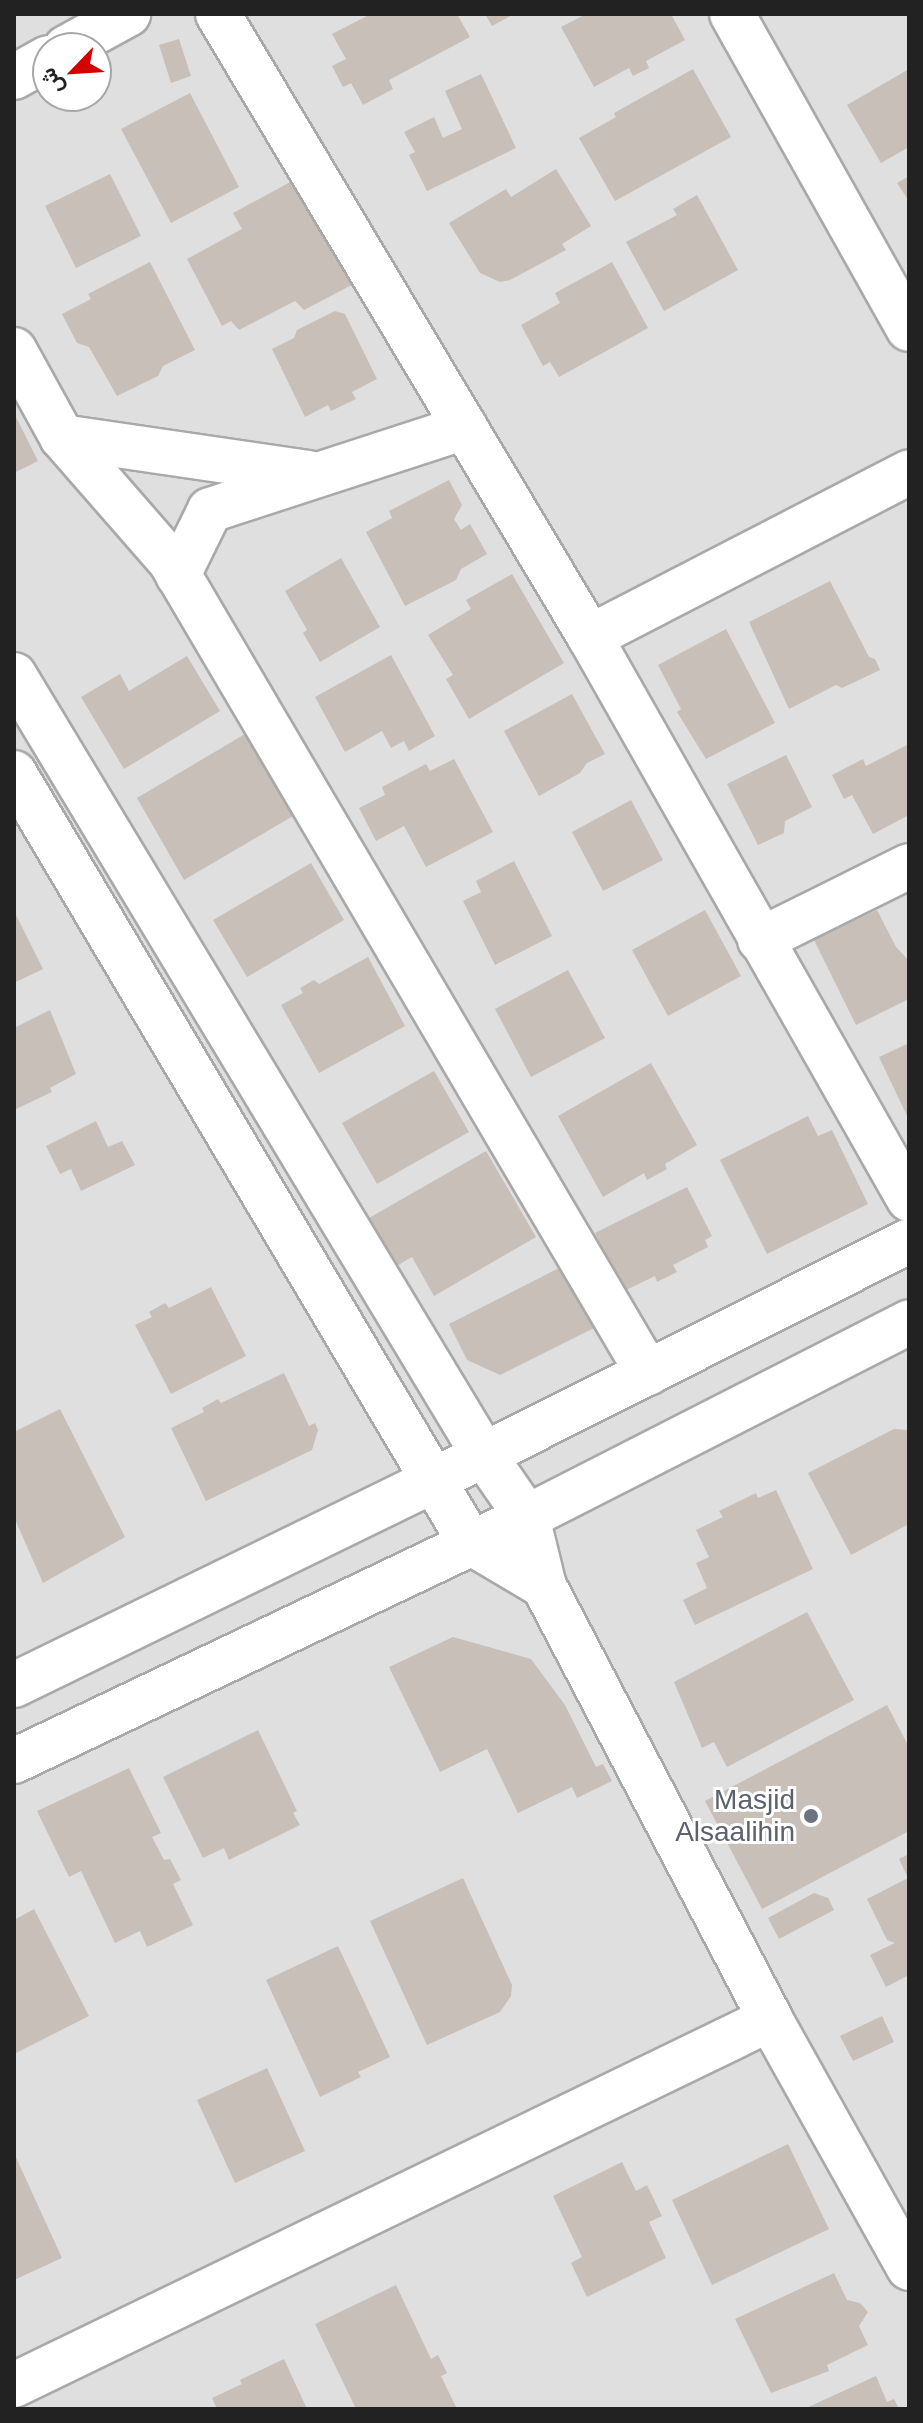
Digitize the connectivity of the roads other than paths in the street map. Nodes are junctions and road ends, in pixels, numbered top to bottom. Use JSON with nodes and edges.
{"nodes":[{"id":1,"x":128,"y":14,"type":"edge"},
{"id":2,"x":218,"y":14,"type":"edge"},
{"id":3,"x":732,"y":14,"type":"edge"},
{"id":4,"x":95,"y":32,"type":"edge"},
{"id":5,"x":32,"y":67,"type":"edge"},
{"id":6,"x":14,"y":77,"type":"edge"},
{"id":7,"x":909,"y":329,"type":"edge"},
{"id":8,"x":14,"y":350,"type":"edge"},
{"id":9,"x":465,"y":427,"type":"junction"},
{"id":10,"x":62,"y":437,"type":"junction"},
{"id":11,"x":909,"y":472,"type":"edge"},
{"id":12,"x":319,"y":475,"type":"junction"},
{"id":13,"x":178,"y":575,"type":"junction"},
{"id":14,"x":590,"y":637,"type":"junction"},
{"id":15,"x":14,"y":675,"type":"edge"},
{"id":16,"x":14,"y":773,"type":"edge"},
{"id":17,"x":909,"y":866,"type":"edge"},
{"id":18,"x":760,"y":940,"type":"junction"},
{"id":19,"x":909,"y":1199,"type":"edge"},
{"id":20,"x":909,"y":1241,"type":"edge"},
{"id":21,"x":909,"y":1322,"type":"edge"},
{"id":22,"x":648,"y":1373,"type":"junction"},
{"id":23,"x":484,"y":1455,"type":"junction"},
{"id":24,"x":434,"y":1480,"type":"junction"},
{"id":25,"x":527,"y":1517,"type":"junction"},
{"id":26,"x":470,"y":1542,"type":"junction"},
{"id":27,"x":544,"y":1586,"type":"junction"},
{"id":28,"x":14,"y":1685,"type":"edge"},
{"id":29,"x":14,"y":1761,"type":"edge"},
{"id":30,"x":770,"y":2019,"type":"junction"},
{"id":31,"x":909,"y":2268,"type":"edge"},
{"id":32,"x":14,"y":2385,"type":"edge"}],
"edges":[{"from":1,"to":4,"type":"street"},
{"from":2,"to":9,"type":"street"},
{"from":3,"to":7,"type":"street"},
{"from":5,"to":6,"type":"street"},
{"from":8,"to":10,"type":"street"},
{"from":9,"to":12,"type":"street"},
{"from":9,"to":14,"type":"street"},
{"from":10,"to":12,"type":"street"},
{"from":10,"to":13,"type":"street"},
{"from":11,"to":14,"type":"street"},
{"from":12,"to":13,"type":"street"},
{"from":13,"to":22,"type":"street"},
{"from":14,"to":18,"type":"street"},
{"from":15,"to":23,"type":"street"},
{"from":16,"to":24,"type":"street"},
{"from":17,"to":18,"type":"street"},
{"from":18,"to":19,"type":"street"},
{"from":20,"to":22,"type":"street"},
{"from":21,"to":25,"type":"street"},
{"from":22,"to":23,"type":"street"},
{"from":23,"to":24,"type":"street"},
{"from":23,"to":25,"type":"street"},
{"from":24,"to":26,"type":"street"},
{"from":24,"to":28,"type":"street"},
{"from":25,"to":26,"type":"street"},
{"from":25,"to":27,"type":"street"},
{"from":26,"to":27,"type":"street"},
{"from":26,"to":29,"type":"street"},
{"from":27,"to":30,"type":"street"},
{"from":30,"to":31,"type":"street"},
{"from":30,"to":32,"type":"street"}]}
